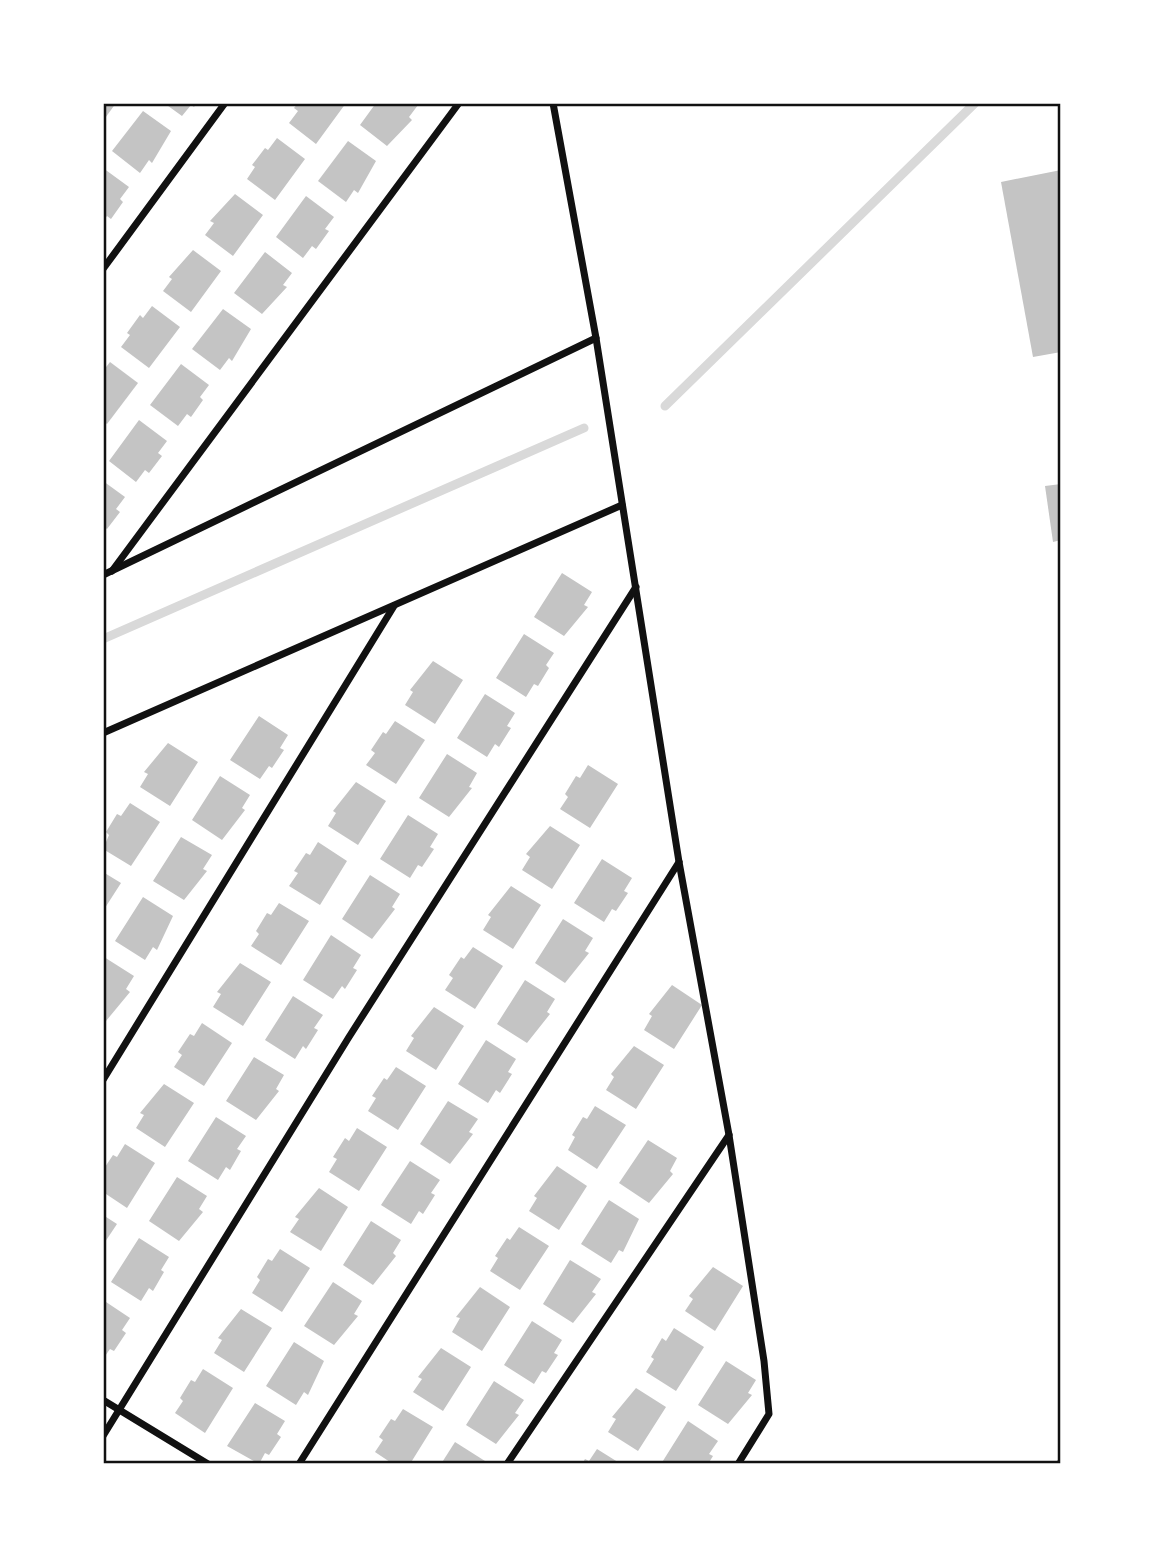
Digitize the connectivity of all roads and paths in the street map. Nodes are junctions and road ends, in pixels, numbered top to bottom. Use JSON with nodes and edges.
{"nodes":[{"id":1,"x":225,"y":103,"type":"edge"},
{"id":2,"x":459,"y":103,"type":"edge"},
{"id":3,"x":553,"y":103,"type":"edge"},
{"id":4,"x":103,"y":269,"type":"edge"},
{"id":5,"x":596,"y":338,"type":"junction"},
{"id":6,"x":622,"y":505,"type":"junction"},
{"id":7,"x":112,"y":571,"type":"junction"},
{"id":8,"x":103,"y":575,"type":"edge"},
{"id":9,"x":636,"y":586,"type":"junction"},
{"id":10,"x":395,"y":605,"type":"junction"},
{"id":11,"x":103,"y":733,"type":"edge"},
{"id":12,"x":679,"y":862,"type":"junction"},
{"id":13,"x":103,"y":1080,"type":"edge"},
{"id":14,"x":729,"y":1135,"type":"junction"},
{"id":15,"x":103,"y":1400,"type":"edge"},
{"id":16,"x":120,"y":1409,"type":"junction"},
{"id":17,"x":103,"y":1436,"type":"edge"},
{"id":18,"x":208,"y":1464,"type":"edge"},
{"id":19,"x":299,"y":1464,"type":"edge"},
{"id":20,"x":508,"y":1464,"type":"edge"},
{"id":21,"x":738,"y":1464,"type":"edge"}],
"edges":[{"from":1,"to":4,"type":"street"},
{"from":2,"to":7,"type":"street"},
{"from":3,"to":5,"type":"street"},
{"from":5,"to":6,"type":"street"},
{"from":5,"to":7,"type":"street"},
{"from":6,"to":9,"type":"street"},
{"from":6,"to":10,"type":"street"},
{"from":7,"to":8,"type":"street"},
{"from":9,"to":12,"type":"street"},
{"from":9,"to":16,"type":"street"},
{"from":10,"to":11,"type":"street"},
{"from":10,"to":13,"type":"street"},
{"from":12,"to":14,"type":"street"},
{"from":12,"to":19,"type":"street"},
{"from":14,"to":20,"type":"street"},
{"from":14,"to":21,"type":"street"},
{"from":15,"to":16,"type":"street"},
{"from":16,"to":17,"type":"street"},
{"from":16,"to":18,"type":"street"}]}
